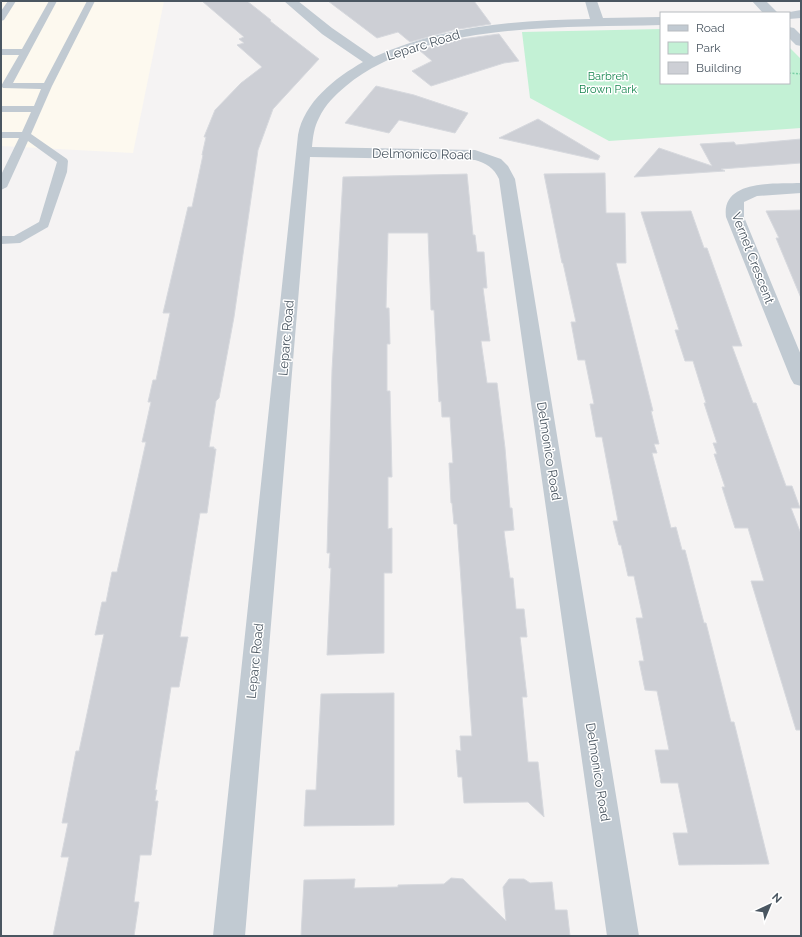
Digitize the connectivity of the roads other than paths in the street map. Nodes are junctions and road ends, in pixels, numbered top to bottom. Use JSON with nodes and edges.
{"nodes":[{"id":1,"x":12,"y":1,"type":"edge"},
{"id":2,"x":53,"y":1,"type":"edge"},
{"id":3,"x":91,"y":1,"type":"edge"},
{"id":4,"x":290,"y":1,"type":"edge"},
{"id":5,"x":591,"y":1,"type":"edge"},
{"id":6,"x":758,"y":1,"type":"edge"},
{"id":7,"x":770,"y":12,"type":"edge"},
{"id":8,"x":801,"y":14,"type":"edge"},
{"id":9,"x":790,"y":15,"type":"edge"},
{"id":10,"x":1,"y":18,"type":"edge"},
{"id":11,"x":660,"y":21,"type":"edge"},
{"id":12,"x":598,"y":22,"type":"junction"},
{"id":13,"x":790,"y":32,"type":"edge"},
{"id":14,"x":801,"y":42,"type":"edge"},
{"id":15,"x":1,"y":52,"type":"edge"},
{"id":16,"x":26,"y":52,"type":"junction"},
{"id":17,"x":372,"y":62,"type":"junction"},
{"id":18,"x":47,"y":86,"type":"junction"},
{"id":19,"x":1,"y":109,"type":"edge"},
{"id":20,"x":38,"y":109,"type":"junction"},
{"id":21,"x":1,"y":135,"type":"edge"},
{"id":22,"x":26,"y":135,"type":"junction"},
{"id":23,"x":303,"y":152,"type":"junction"},
{"id":24,"x":1,"y":187,"type":"edge"},
{"id":25,"x":801,"y":188,"type":"edge"},
{"id":26,"x":1,"y":240,"type":"edge"},
{"id":27,"x":801,"y":379,"type":"edge"},
{"id":28,"x":229,"y":936,"type":"edge"},
{"id":29,"x":624,"y":936,"type":"edge"}],
"edges":[{"from":1,"to":10,"type":"lane"},
{"from":2,"to":16,"type":"lane"},
{"from":3,"to":18,"type":"lane"},
{"from":4,"to":17,"type":"street"},
{"from":5,"to":12,"type":"street"},
{"from":6,"to":7,"type":"street"},
{"from":8,"to":9,"type":"street"},
{"from":11,"to":12,"type":"street","name":"Leparc Road"},
{"from":12,"to":17,"type":"street","name":"Leparc Road"},
{"from":13,"to":14,"type":"street"},
{"from":15,"to":16,"type":"lane"},
{"from":16,"to":18,"type":"lane"},
{"from":17,"to":23,"type":"street","name":"Leparc Road"},
{"from":18,"to":20,"type":"lane"},
{"from":19,"to":20,"type":"lane"},
{"from":20,"to":22,"type":"lane"},
{"from":21,"to":22,"type":"lane"},
{"from":22,"to":24,"type":"lane"},
{"from":22,"to":26,"type":"lane"},
{"from":23,"to":28,"type":"street","name":"Leparc Road"},
{"from":23,"to":29,"type":"street","name":"Delmonico Road"},
{"from":25,"to":27,"type":"street","name":"Vernet Crescent"}]}
